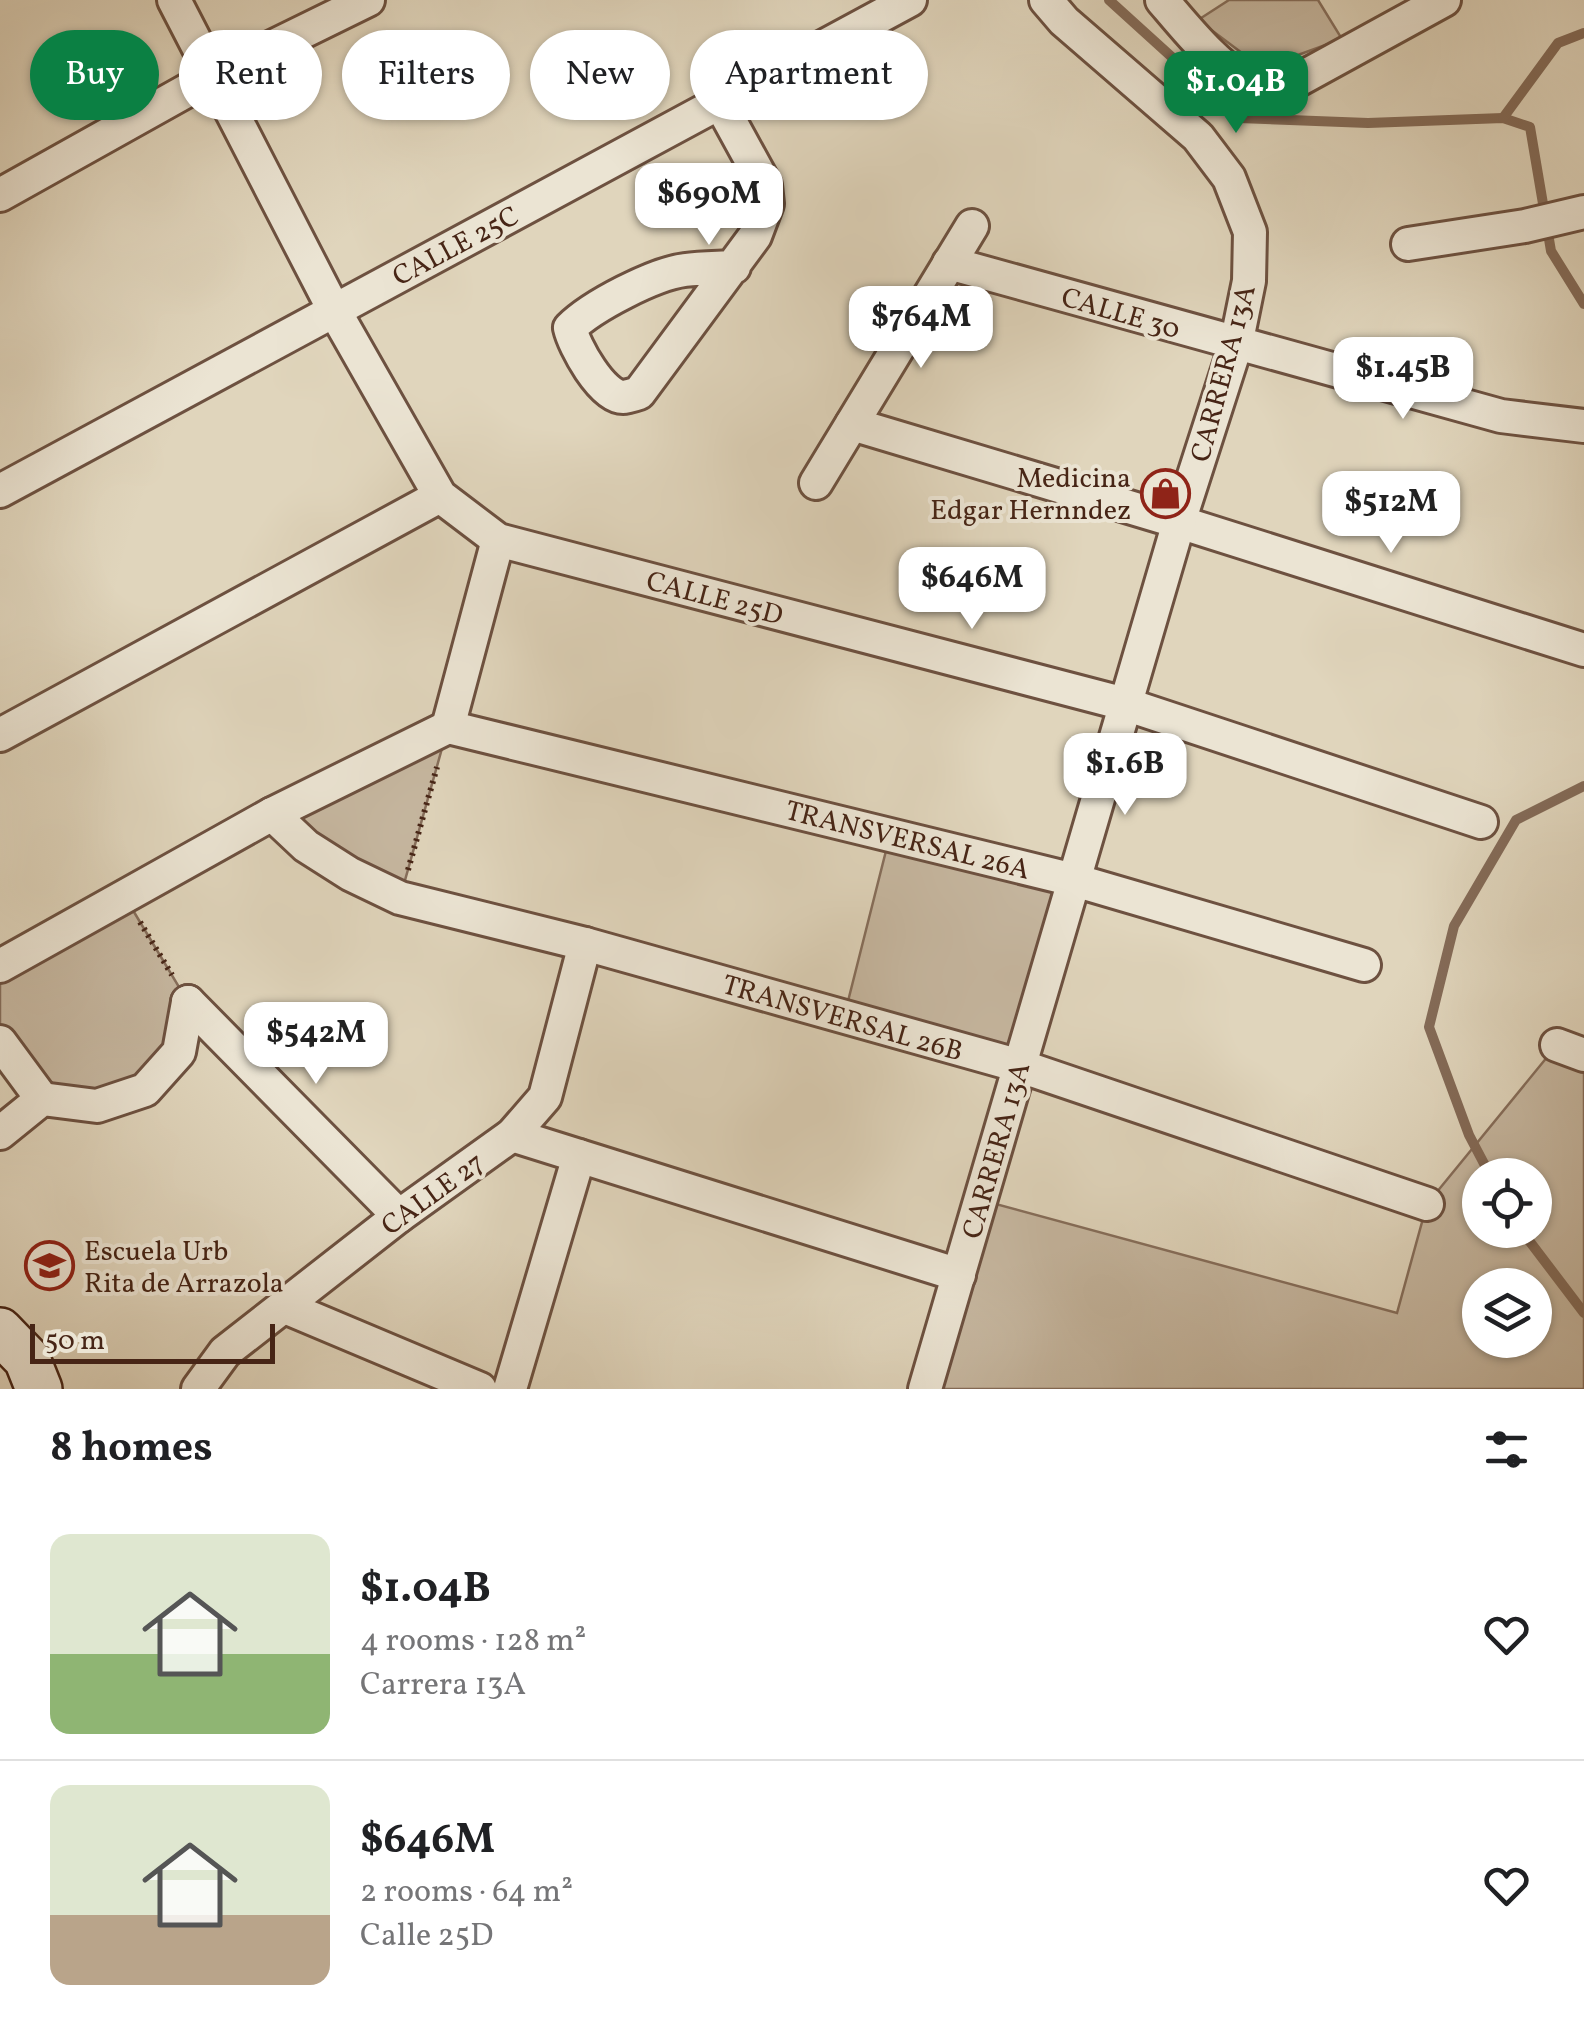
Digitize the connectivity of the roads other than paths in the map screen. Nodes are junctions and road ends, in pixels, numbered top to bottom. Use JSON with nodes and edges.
{"nodes":[{"id":1,"x":174,"y":0,"type":"edge"},
{"id":2,"x":368,"y":0,"type":"edge"},
{"id":3,"x":910,"y":0,"type":"edge"},
{"id":4,"x":1046,"y":0,"type":"edge"},
{"id":5,"x":1162,"y":0,"type":"edge"},
{"id":6,"x":1444,"y":0,"type":"edge"},
{"id":7,"x":189,"y":30,"type":"edge"},
{"id":8,"x":307,"y":30,"type":"edge"},
{"id":9,"x":855,"y":30,"type":"edge"},
{"id":10,"x":179,"y":95,"type":"edge"},
{"id":11,"x":690,"y":119,"type":"edge"},
{"id":12,"x":236,"y":120,"type":"edge"},
{"id":13,"x":729,"y":120,"type":"edge"},
{"id":14,"x":0,"y":195,"type":"edge"},
{"id":15,"x":1577,"y":215,"type":"edge"},
{"id":16,"x":972,"y":226,"type":"dead end"},
{"id":17,"x":1408,"y":244,"type":"dead end"},
{"id":18,"x":949,"y":263,"type":"junction"},
{"id":19,"x":734,"y":267,"type":"junction"},
{"id":20,"x":334,"y":310,"type":"junction"},
{"id":21,"x":1236,"y":344,"type":"junction"},
{"id":22,"x":852,"y":424,"type":"junction"},
{"id":23,"x":1584,"y":426,"type":"edge"},
{"id":24,"x":816,"y":483,"type":"dead end"},
{"id":25,"x":0,"y":491,"type":"edge"},
{"id":26,"x":440,"y":496,"type":"junction"},
{"id":27,"x":1179,"y":522,"type":"junction"},
{"id":28,"x":498,"y":540,"type":"junction"},
{"id":29,"x":1584,"y":650,"type":"edge"},
{"id":30,"x":1125,"y":704,"type":"junction"},
{"id":31,"x":448,"y":727,"type":"junction"},
{"id":32,"x":0,"y":735,"type":"edge"},
{"id":33,"x":272,"y":814,"type":"junction"},
{"id":34,"x":1481,"y":822,"type":"dead end"},
{"id":35,"x":1074,"y":880,"type":"junction"},
{"id":36,"x":585,"y":944,"type":"junction"},
{"id":37,"x":1364,"y":965,"type":"dead end"},
{"id":38,"x":0,"y":966,"type":"edge"},
{"id":39,"x":0,"y":1042,"type":"edge"},
{"id":40,"x":1020,"y":1066,"type":"junction"},
{"id":41,"x":42,"y":1100,"type":"junction"},
{"id":42,"x":0,"y":1133,"type":"edge"},
{"id":43,"x":512,"y":1135,"type":"junction"},
{"id":44,"x":579,"y":1156,"type":"junction"},
{"id":45,"x":1427,"y":1204,"type":"dead end"},
{"id":46,"x":398,"y":1216,"type":"junction"},
{"id":47,"x":959,"y":1275,"type":"junction"},
{"id":48,"x":285,"y":1307,"type":"junction"},
{"id":49,"x":0,"y":1331,"type":"edge"},
{"id":50,"x":39,"y":1389,"type":"edge"},
{"id":51,"x":198,"y":1389,"type":"edge"},
{"id":52,"x":480,"y":1389,"type":"edge"},
{"id":53,"x":510,"y":1389,"type":"edge"},
{"id":54,"x":925,"y":1389,"type":"edge"}],
"edges":[{"from":1,"to":7,"type":"street"},
{"from":2,"to":8,"type":"street"},
{"from":3,"to":9,"type":"street","name":"CALLE 25C"},
{"from":4,"to":21,"type":"street","name":"CARRERA 13A"},
{"from":5,"to":6,"type":"street"},
{"from":10,"to":14,"type":"street"},
{"from":11,"to":20,"type":"street","name":"CALLE 25C"},
{"from":12,"to":20,"type":"street"},
{"from":13,"to":19,"type":"street"},
{"from":15,"to":17,"type":"street"},
{"from":16,"to":18,"type":"street"},
{"from":18,"to":21,"type":"street","name":"CALLE 30"},
{"from":18,"to":22,"type":"street"},
{"from":19,"to":19,"type":"street"},
{"from":20,"to":25,"type":"street","name":"CALLE 25C"},
{"from":20,"to":26,"type":"street"},
{"from":21,"to":23,"type":"street","name":"CALLE 30"},
{"from":21,"to":27,"type":"street","name":"CARRERA 13A"},
{"from":22,"to":24,"type":"street"},
{"from":22,"to":27,"type":"street"},
{"from":26,"to":28,"type":"street","name":"CALLE 25D"},
{"from":26,"to":32,"type":"street"},
{"from":27,"to":29,"type":"street"},
{"from":27,"to":30,"type":"street","name":"CARRERA 13A"},
{"from":28,"to":30,"type":"street","name":"CALLE 25D"},
{"from":28,"to":31,"type":"street"},
{"from":30,"to":34,"type":"street","name":"CALLE 25D"},
{"from":30,"to":35,"type":"street","name":"CARRERA 13A"},
{"from":31,"to":33,"type":"street"},
{"from":31,"to":35,"type":"street","name":"TRANSVERSAL 26A"},
{"from":33,"to":36,"type":"street","name":"TRANSVERSAL 26B"},
{"from":33,"to":38,"type":"street"},
{"from":35,"to":37,"type":"street","name":"TRANSVERSAL 26A"},
{"from":35,"to":40,"type":"street","name":"CARRERA 13A"},
{"from":36,"to":40,"type":"street","name":"TRANSVERSAL 26B"},
{"from":36,"to":43,"type":"street","name":"CALLE 27"},
{"from":39,"to":41,"type":"street"},
{"from":40,"to":45,"type":"street","name":"TRANSVERSAL 26B"},
{"from":40,"to":47,"type":"street","name":"CARRERA 13A"},
{"from":41,"to":42,"type":"street"},
{"from":41,"to":46,"type":"street"},
{"from":43,"to":44,"type":"street"},
{"from":43,"to":46,"type":"street","name":"CALLE 27"},
{"from":44,"to":47,"type":"street"},
{"from":44,"to":53,"type":"street"},
{"from":46,"to":48,"type":"street","name":"CALLE 27"},
{"from":47,"to":54,"type":"street","name":"CARRERA 13A"},
{"from":48,"to":51,"type":"street","name":"CALLE 27"},
{"from":48,"to":52,"type":"street"},
{"from":49,"to":50,"type":"street"}]}
